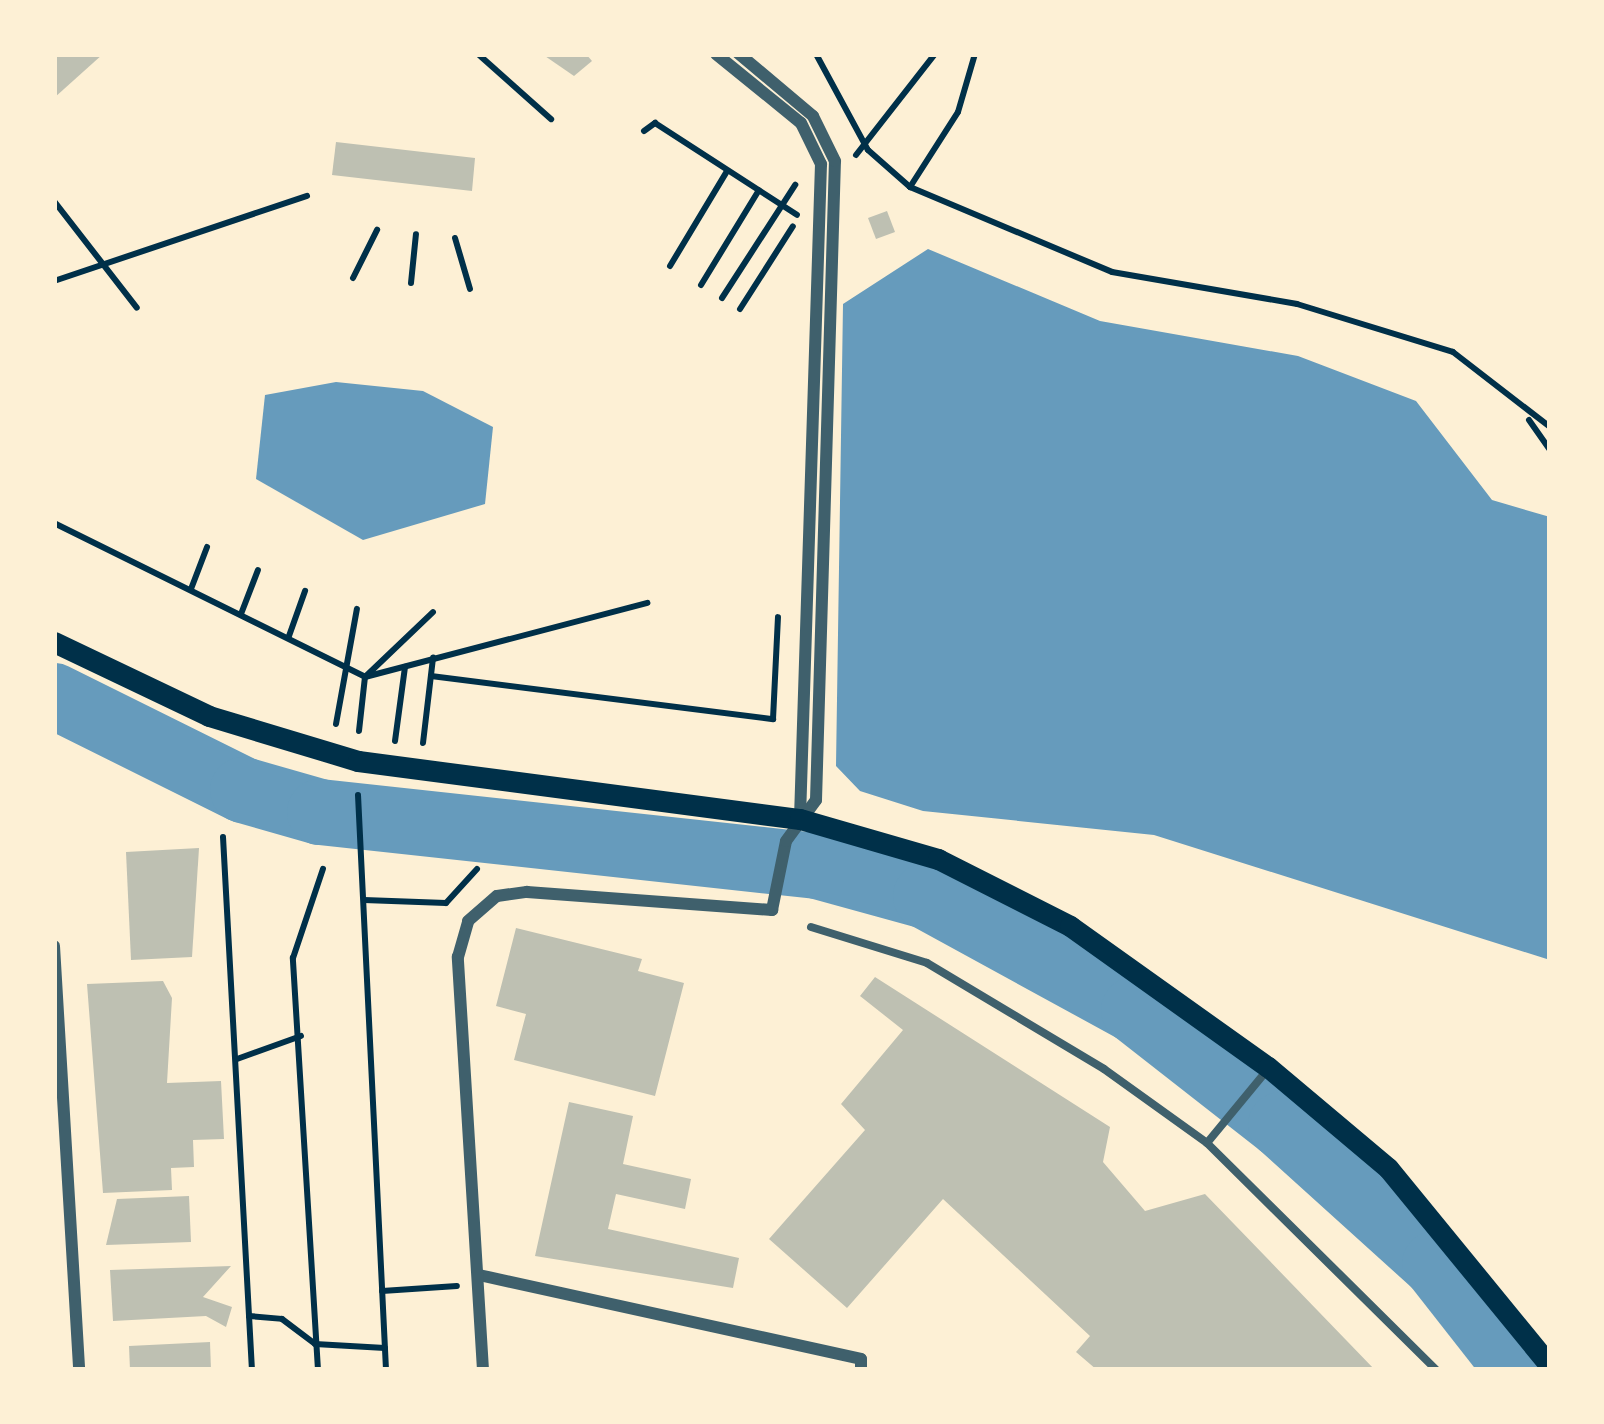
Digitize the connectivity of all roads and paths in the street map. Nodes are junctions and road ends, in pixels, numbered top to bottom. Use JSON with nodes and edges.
{"nodes":[{"id":1,"x":478,"y":54,"type":"edge"},
{"id":2,"x":716,"y":54,"type":"edge"},
{"id":3,"x":739,"y":54,"type":"edge"},
{"id":4,"x":817,"y":54,"type":"edge"},
{"id":5,"x":935,"y":54,"type":"edge"},
{"id":6,"x":975,"y":54,"type":"edge"},
{"id":7,"x":550,"y":119,"type":"dead end"},
{"id":8,"x":644,"y":131,"type":"dead end"},
{"id":9,"x":868,"y":150,"type":"junction"},
{"id":10,"x":807,"y":166,"type":"dead end"},
{"id":11,"x":728,"y":171,"type":"junction"},
{"id":12,"x":910,"y":187,"type":"junction"},
{"id":13,"x":759,"y":190,"type":"junction"},
{"id":14,"x":307,"y":196,"type":"dead end"},
{"id":15,"x":54,"y":201,"type":"edge"},
{"id":16,"x":782,"y":205,"type":"junction"},
{"id":17,"x":798,"y":216,"type":"junction"},
{"id":18,"x":377,"y":230,"type":"dead end"},
{"id":19,"x":416,"y":234,"type":"dead end"},
{"id":20,"x":455,"y":238,"type":"dead end"},
{"id":21,"x":796,"y":261,"type":"dead end"},
{"id":22,"x":104,"y":264,"type":"junction"},
{"id":23,"x":670,"y":266,"type":"dead end"},
{"id":24,"x":353,"y":278,"type":"dead end"},
{"id":25,"x":54,"y":281,"type":"edge"},
{"id":26,"x":411,"y":283,"type":"dead end"},
{"id":27,"x":700,"y":285,"type":"dead end"},
{"id":28,"x":470,"y":289,"type":"dead end"},
{"id":29,"x":722,"y":298,"type":"dead end"},
{"id":30,"x":137,"y":308,"type":"dead end"},
{"id":31,"x":740,"y":309,"type":"dead end"},
{"id":32,"x":1527,"y":417,"type":"junction"},
{"id":33,"x":1550,"y":427,"type":"edge"},
{"id":34,"x":1550,"y":450,"type":"edge"},
{"id":35,"x":54,"y":524,"type":"edge"},
{"id":36,"x":207,"y":547,"type":"dead end"},
{"id":37,"x":258,"y":570,"type":"dead end"},
{"id":38,"x":191,"y":590,"type":"junction"},
{"id":39,"x":305,"y":591,"type":"dead end"},
{"id":40,"x":647,"y":603,"type":"dead end"},
{"id":41,"x":779,"y":604,"type":"dead end"},
{"id":42,"x":357,"y":609,"type":"dead end"},
{"id":43,"x":433,"y":612,"type":"dead end"},
{"id":44,"x":241,"y":614,"type":"junction"},
{"id":45,"x":289,"y":636,"type":"junction"},
{"id":46,"x":54,"y":642,"type":"edge"},
{"id":47,"x":434,"y":658,"type":"junction"},
{"id":48,"x":405,"y":667,"type":"junction"},
{"id":49,"x":343,"y":669,"type":"junction"},
{"id":50,"x":364,"y":676,"type":"junction"},
{"id":51,"x":431,"y":676,"type":"junction"},
{"id":52,"x":336,"y":726,"type":"dead end"},
{"id":53,"x":359,"y":731,"type":"dead end"},
{"id":54,"x":395,"y":741,"type":"dead end"},
{"id":55,"x":423,"y":747,"type":"dead end"},
{"id":56,"x":358,"y":796,"type":"dead end"},
{"id":57,"x":800,"y":819,"type":"junction"},
{"id":58,"x":223,"y":838,"type":"dead end"},
{"id":59,"x":322,"y":868,"type":"dead end"},
{"id":60,"x":477,"y":869,"type":"dead end"},
{"id":61,"x":364,"y":900,"type":"junction"},
{"id":62,"x":811,"y":927,"type":"dead end"},
{"id":63,"x":54,"y":946,"type":"edge"},
{"id":64,"x":301,"y":1036,"type":"junction"},
{"id":65,"x":235,"y":1059,"type":"junction"},
{"id":66,"x":1268,"y":1067,"type":"junction"},
{"id":67,"x":1208,"y":1143,"type":"junction"},
{"id":68,"x":479,"y":1275,"type":"junction"},
{"id":69,"x":382,"y":1291,"type":"junction"},
{"id":70,"x":249,"y":1316,"type":"junction"},
{"id":71,"x":315,"y":1345,"type":"junction"},
{"id":72,"x":385,"y":1348,"type":"junction"},
{"id":73,"x":1550,"y":1366,"type":"edge"},
{"id":74,"x":79,"y":1370,"type":"edge"},
{"id":75,"x":252,"y":1370,"type":"edge"},
{"id":76,"x":318,"y":1370,"type":"edge"},
{"id":77,"x":386,"y":1370,"type":"edge"},
{"id":78,"x":483,"y":1370,"type":"edge"},
{"id":79,"x":861,"y":1370,"type":"edge"},
{"id":80,"x":1436,"y":1370,"type":"edge"}],
"edges":[{"from":1,"to":7,"type":"path"},
{"from":2,"to":57,"type":"street"},
{"from":3,"to":57,"type":"street"},
{"from":4,"to":9,"type":"path"},
{"from":5,"to":9,"type":"path"},
{"from":6,"to":12,"type":"path"},
{"from":8,"to":11,"type":"path"},
{"from":9,"to":12,"type":"path"},
{"from":10,"to":16,"type":"path"},
{"from":11,"to":13,"type":"path"},
{"from":11,"to":23,"type":"path"},
{"from":12,"to":32,"type":"path"},
{"from":13,"to":16,"type":"path"},
{"from":13,"to":27,"type":"path"},
{"from":14,"to":22,"type":"path"},
{"from":15,"to":22,"type":"path"},
{"from":16,"to":17,"type":"path"},
{"from":16,"to":29,"type":"path"},
{"from":17,"to":21,"type":"path"},
{"from":17,"to":31,"type":"path"},
{"from":18,"to":24,"type":"path"},
{"from":19,"to":26,"type":"path"},
{"from":20,"to":28,"type":"path"},
{"from":22,"to":25,"type":"path"},
{"from":22,"to":30,"type":"path"},
{"from":32,"to":33,"type":"path"},
{"from":32,"to":34,"type":"path"},
{"from":35,"to":38,"type":"path"},
{"from":36,"to":38,"type":"path"},
{"from":37,"to":44,"type":"path"},
{"from":38,"to":44,"type":"path"},
{"from":39,"to":45,"type":"path"},
{"from":40,"to":47,"type":"path"},
{"from":41,"to":51,"type":"path"},
{"from":42,"to":49,"type":"path"},
{"from":43,"to":50,"type":"path"},
{"from":44,"to":45,"type":"path"},
{"from":45,"to":49,"type":"path"},
{"from":46,"to":57,"type":"main road"},
{"from":47,"to":48,"type":"path"},
{"from":47,"to":51,"type":"path"},
{"from":48,"to":50,"type":"path"},
{"from":48,"to":54,"type":"path"},
{"from":49,"to":50,"type":"path"},
{"from":49,"to":52,"type":"path"},
{"from":50,"to":53,"type":"path"},
{"from":51,"to":55,"type":"path"},
{"from":56,"to":61,"type":"path"},
{"from":57,"to":66,"type":"main road"},
{"from":57,"to":68,"type":"street"},
{"from":58,"to":65,"type":"path"},
{"from":59,"to":64,"type":"path"},
{"from":60,"to":61,"type":"path"},
{"from":61,"to":69,"type":"path"},
{"from":62,"to":67,"type":"lane"},
{"from":63,"to":74,"type":"street"},
{"from":64,"to":65,"type":"path"},
{"from":64,"to":71,"type":"path"},
{"from":65,"to":70,"type":"path"},
{"from":66,"to":67,"type":"lane"},
{"from":66,"to":73,"type":"main road"},
{"from":67,"to":80,"type":"lane"},
{"from":68,"to":69,"type":"path"},
{"from":68,"to":78,"type":"street"},
{"from":68,"to":79,"type":"street"},
{"from":69,"to":72,"type":"path"},
{"from":70,"to":71,"type":"path"},
{"from":70,"to":75,"type":"path"},
{"from":71,"to":72,"type":"path"},
{"from":71,"to":76,"type":"path"},
{"from":72,"to":77,"type":"path"}]}
